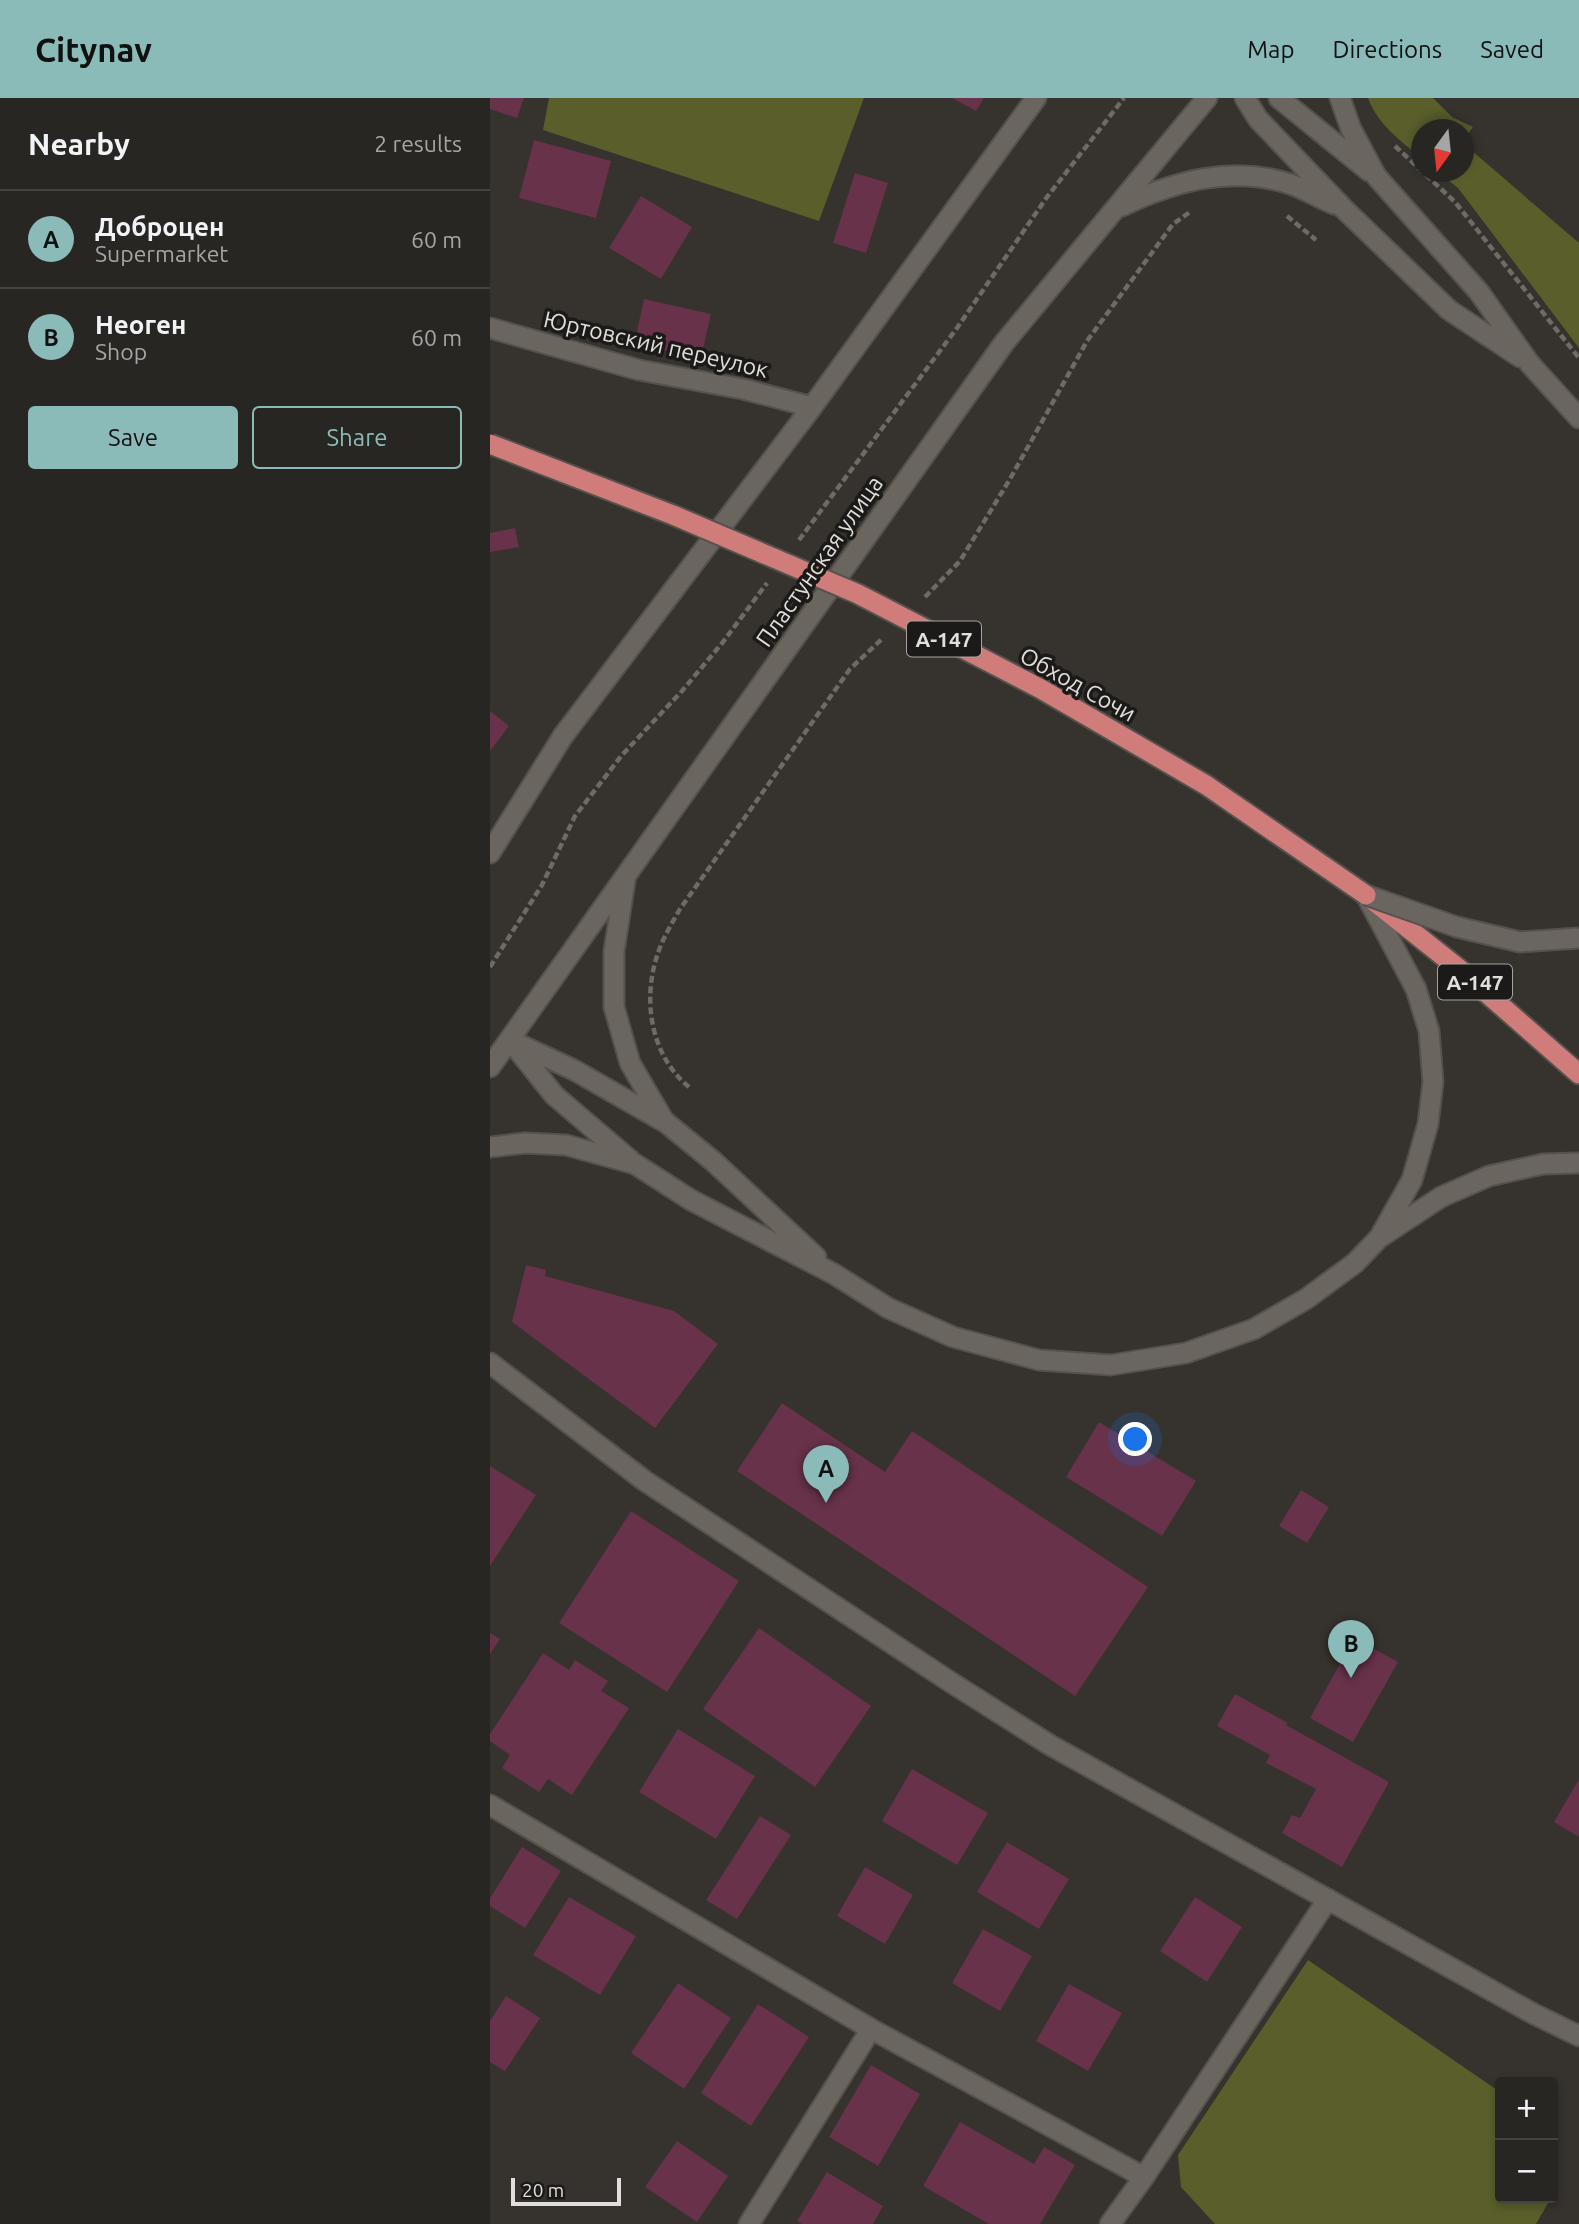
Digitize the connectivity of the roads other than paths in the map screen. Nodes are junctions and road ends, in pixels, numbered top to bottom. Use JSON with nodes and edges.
{"nodes":[{"id":1,"x":1036,"y":98,"type":"edge"},
{"id":2,"x":1207,"y":98,"type":"edge"},
{"id":3,"x":1245,"y":98,"type":"edge"},
{"id":4,"x":1279,"y":98,"type":"edge"},
{"id":5,"x":1340,"y":98,"type":"edge"},
{"id":6,"x":1376,"y":176,"type":"junction"},
{"id":7,"x":1116,"y":209,"type":"junction"},
{"id":8,"x":1344,"y":209,"type":"junction"},
{"id":9,"x":490,"y":328,"type":"edge"},
{"id":10,"x":1530,"y":364,"type":"junction"},
{"id":11,"x":813,"y":407,"type":"junction"},
{"id":12,"x":1579,"y":418,"type":"edge"},
{"id":13,"x":490,"y":443,"type":"edge"},
{"id":14,"x":490,"y":853,"type":"edge"},
{"id":15,"x":626,"y":874,"type":"junction"},
{"id":16,"x":1366,"y":895,"type":"junction"},
{"id":17,"x":1579,"y":938,"type":"edge"},
{"id":18,"x":510,"y":1040,"type":"junction"},
{"id":19,"x":490,"y":1068,"type":"edge"},
{"id":20,"x":1579,"y":1074,"type":"edge"},
{"id":21,"x":664,"y":1121,"type":"junction"},
{"id":22,"x":490,"y":1147,"type":"edge"},
{"id":23,"x":1579,"y":1163,"type":"edge"},
{"id":24,"x":635,"y":1164,"type":"junction"},
{"id":25,"x":1379,"y":1238,"type":"junction"},
{"id":26,"x":834,"y":1274,"type":"junction"},
{"id":27,"x":490,"y":1363,"type":"edge"},
{"id":28,"x":490,"y":1805,"type":"edge"},
{"id":29,"x":1328,"y":1899,"type":"junction"},
{"id":30,"x":871,"y":2029,"type":"junction"},
{"id":31,"x":1579,"y":2036,"type":"edge"},
{"id":32,"x":1144,"y":2177,"type":"junction"},
{"id":33,"x":749,"y":2224,"type":"edge"},
{"id":34,"x":1110,"y":2224,"type":"edge"}],
"edges":[{"from":1,"to":11,"type":"main road"},
{"from":2,"to":7,"type":"main road","name":"Пластунская улица"},
{"from":3,"to":8,"type":"main road"},
{"from":4,"to":6,"type":"main road"},
{"from":5,"to":6,"type":"main road"},
{"from":6,"to":10,"type":"main road"},
{"from":7,"to":8,"type":"main road"},
{"from":7,"to":15,"type":"main road","name":"Пластунская улица"},
{"from":8,"to":10,"type":"main road"},
{"from":9,"to":11,"type":"main road","name":"Юртовский переулок"},
{"from":10,"to":12,"type":"main road"},
{"from":11,"to":14,"type":"main road"},
{"from":13,"to":16,"type":"highway","name":"Обход Сочи","number":"А-147","bridge":true},
{"from":15,"to":18,"type":"main road","name":"Пластунская улица"},
{"from":15,"to":21,"type":"main road","number":"А-147"},
{"from":16,"to":17,"type":"main road","number":"А-147","bridge":true},
{"from":16,"to":20,"type":"highway","name":"Обход Сочи","number":"А-147"},
{"from":16,"to":25,"type":"main road","number":"А-147"},
{"from":18,"to":19,"type":"main road","name":"Пластунская улица"},
{"from":18,"to":21,"type":"main road","number":"А-147"},
{"from":18,"to":24,"type":"main road","number":"А-147"},
{"from":21,"to":26,"type":"main road","number":"А-147"},
{"from":22,"to":24,"type":"main road","number":"А-147"},
{"from":23,"to":25,"type":"main road","number":"А-147"},
{"from":24,"to":26,"type":"main road","number":"А-147"},
{"from":25,"to":26,"type":"main road","number":"А-147"},
{"from":27,"to":29,"type":"main road"},
{"from":28,"to":30,"type":"main road"},
{"from":29,"to":31,"type":"main road"},
{"from":29,"to":32,"type":"main road"},
{"from":30,"to":32,"type":"main road"},
{"from":30,"to":33,"type":"main road"},
{"from":32,"to":34,"type":"main road"}]}
